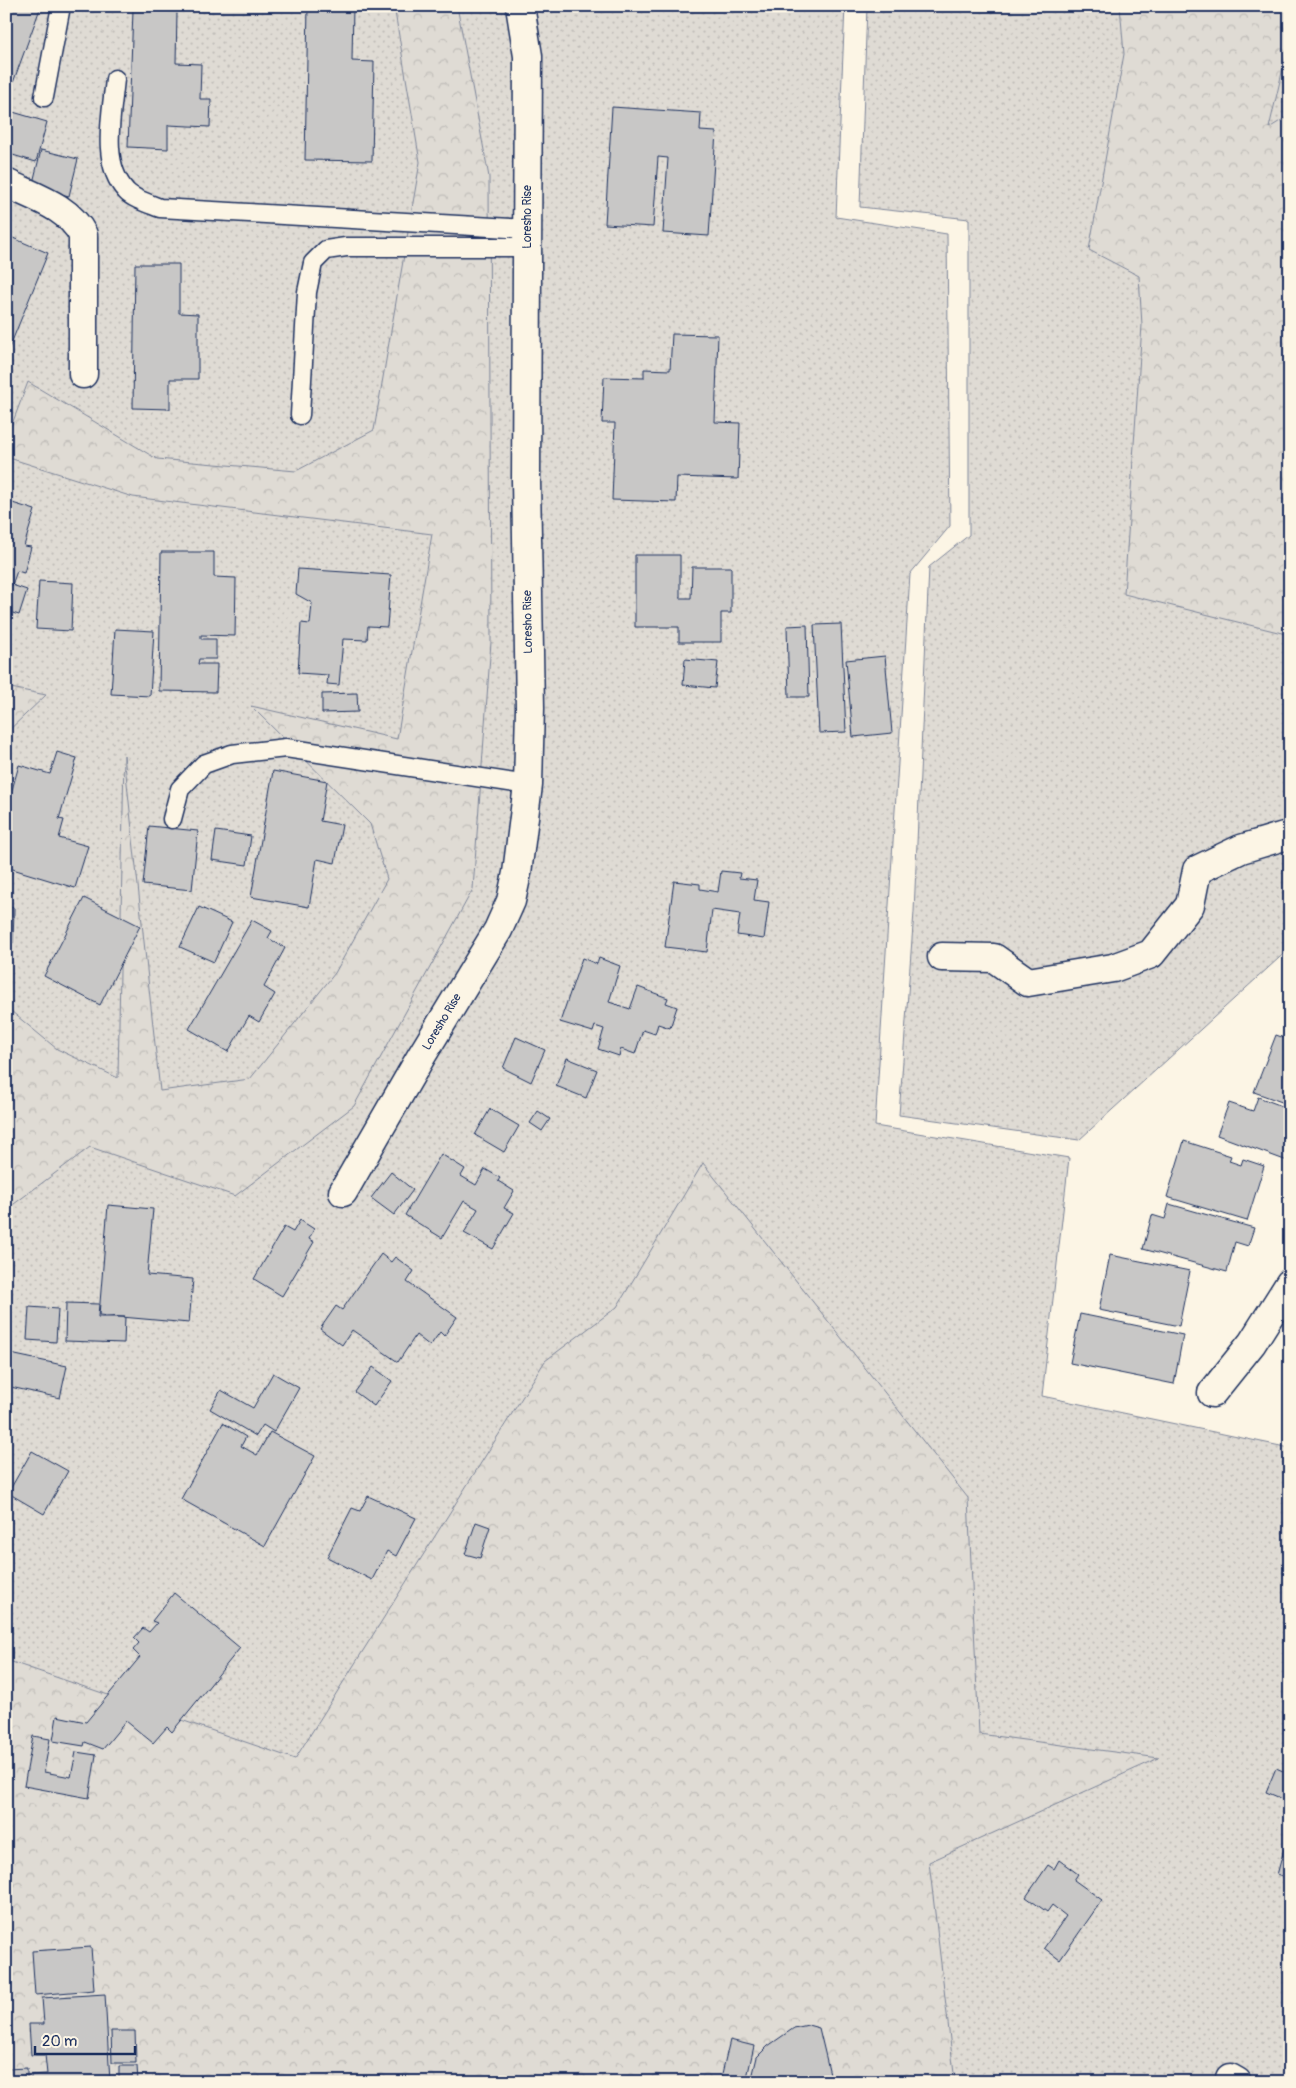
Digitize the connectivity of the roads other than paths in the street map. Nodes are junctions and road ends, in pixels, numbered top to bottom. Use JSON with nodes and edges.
{"nodes":[{"id":1,"x":61,"y":6,"type":"edge"},
{"id":2,"x":520,"y":6,"type":"edge"},
{"id":3,"x":115,"y":79,"type":"dead end"},
{"id":4,"x":44,"y":97,"type":"dead end"},
{"id":5,"x":6,"y":183,"type":"edge"},
{"id":6,"x":526,"y":238,"type":"junction"},
{"id":7,"x":82,"y":374,"type":"dead end"},
{"id":8,"x":300,"y":415,"type":"dead end"},
{"id":9,"x":528,"y":785,"type":"junction"},
{"id":10,"x":172,"y":819,"type":"dead end"},
{"id":11,"x":1290,"y":837,"type":"edge"},
{"id":12,"x":942,"y":957,"type":"dead end"},
{"id":13,"x":344,"y":1192,"type":"dead end"},
{"id":14,"x":1290,"y":1283,"type":"edge"},
{"id":15,"x":1212,"y":1393,"type":"dead end"}],
"edges":[{"from":1,"to":4,"type":"lane"},
{"from":2,"to":6,"type":"street","name":"Loresho Rise"},
{"from":3,"to":6,"type":"lane"},
{"from":5,"to":7,"type":"street"},
{"from":6,"to":8,"type":"lane"},
{"from":6,"to":9,"type":"street","name":"Loresho Rise"},
{"from":9,"to":10,"type":"lane"},
{"from":9,"to":13,"type":"street","name":"Loresho Rise"},
{"from":11,"to":12,"type":"street"},
{"from":14,"to":15,"type":"street"}]}
